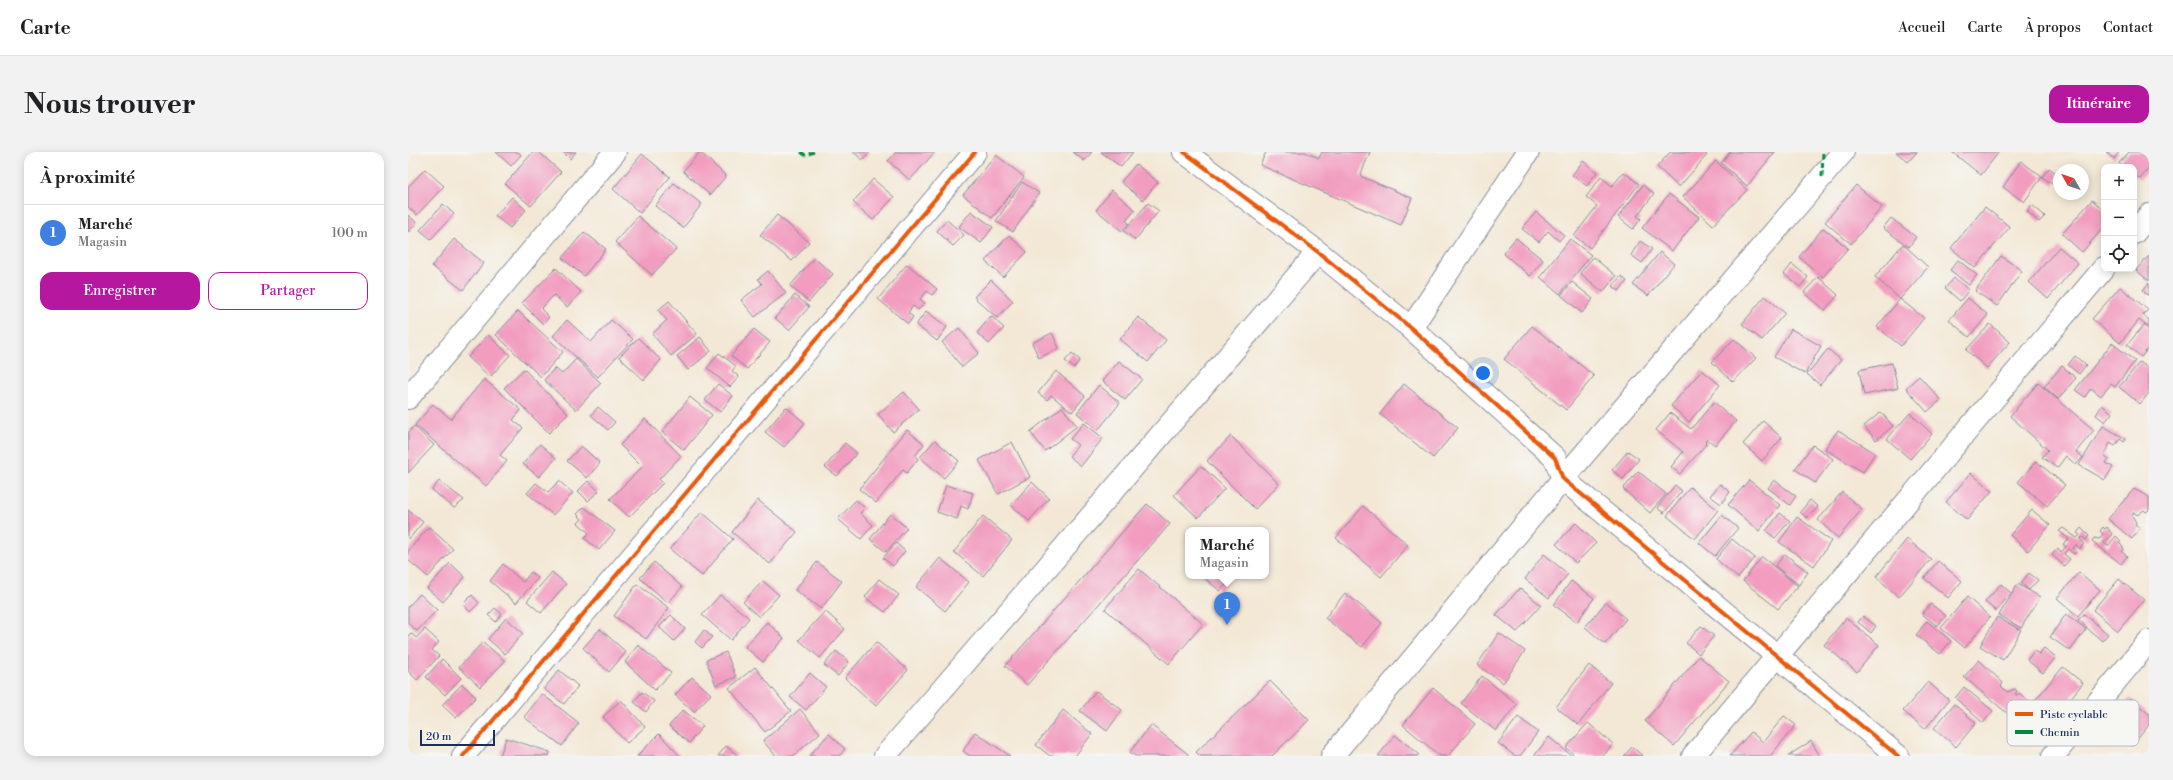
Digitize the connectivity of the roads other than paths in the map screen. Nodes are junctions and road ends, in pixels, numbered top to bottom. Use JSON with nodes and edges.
{"nodes":[{"id":1,"x":615,"y":152,"type":"edge"},
{"id":2,"x":974,"y":152,"type":"edge"},
{"id":3,"x":1184,"y":152,"type":"edge"},
{"id":4,"x":1528,"y":152,"type":"edge"},
{"id":5,"x":1843,"y":152,"type":"edge"},
{"id":6,"x":2149,"y":215,"type":"edge"},
{"id":7,"x":2137,"y":229,"type":"edge"},
{"id":8,"x":1318,"y":252,"type":"junction"},
{"id":9,"x":2101,"y":272,"type":"edge"},
{"id":10,"x":1411,"y":328,"type":"junction"},
{"id":11,"x":408,"y":398,"type":"edge"},
{"id":12,"x":1563,"y":479,"type":"junction"},
{"id":13,"x":2149,"y":641,"type":"edge"},
{"id":14,"x":1778,"y":656,"type":"junction"},
{"id":15,"x":2100,"y":700,"type":"edge"},
{"id":16,"x":2061,"y":746,"type":"edge"},
{"id":17,"x":463,"y":756,"type":"edge"},
{"id":18,"x":885,"y":756,"type":"edge"},
{"id":19,"x":1332,"y":756,"type":"edge"},
{"id":20,"x":1693,"y":756,"type":"edge"},
{"id":21,"x":1898,"y":756,"type":"edge"},
{"id":22,"x":2053,"y":756,"type":"edge"}],
"edges":[{"from":1,"to":11,"type":"street"},
{"from":2,"to":17,"type":"street"},
{"from":3,"to":8,"type":"street"},
{"from":4,"to":10,"type":"street"},
{"from":5,"to":12,"type":"street"},
{"from":6,"to":7,"type":"street"},
{"from":8,"to":10,"type":"street"},
{"from":8,"to":18,"type":"street"},
{"from":9,"to":14,"type":"street"},
{"from":10,"to":12,"type":"street"},
{"from":12,"to":14,"type":"street"},
{"from":12,"to":19,"type":"street"},
{"from":13,"to":15,"type":"street"},
{"from":14,"to":20,"type":"street"},
{"from":14,"to":21,"type":"street"},
{"from":16,"to":22,"type":"street"}]}
